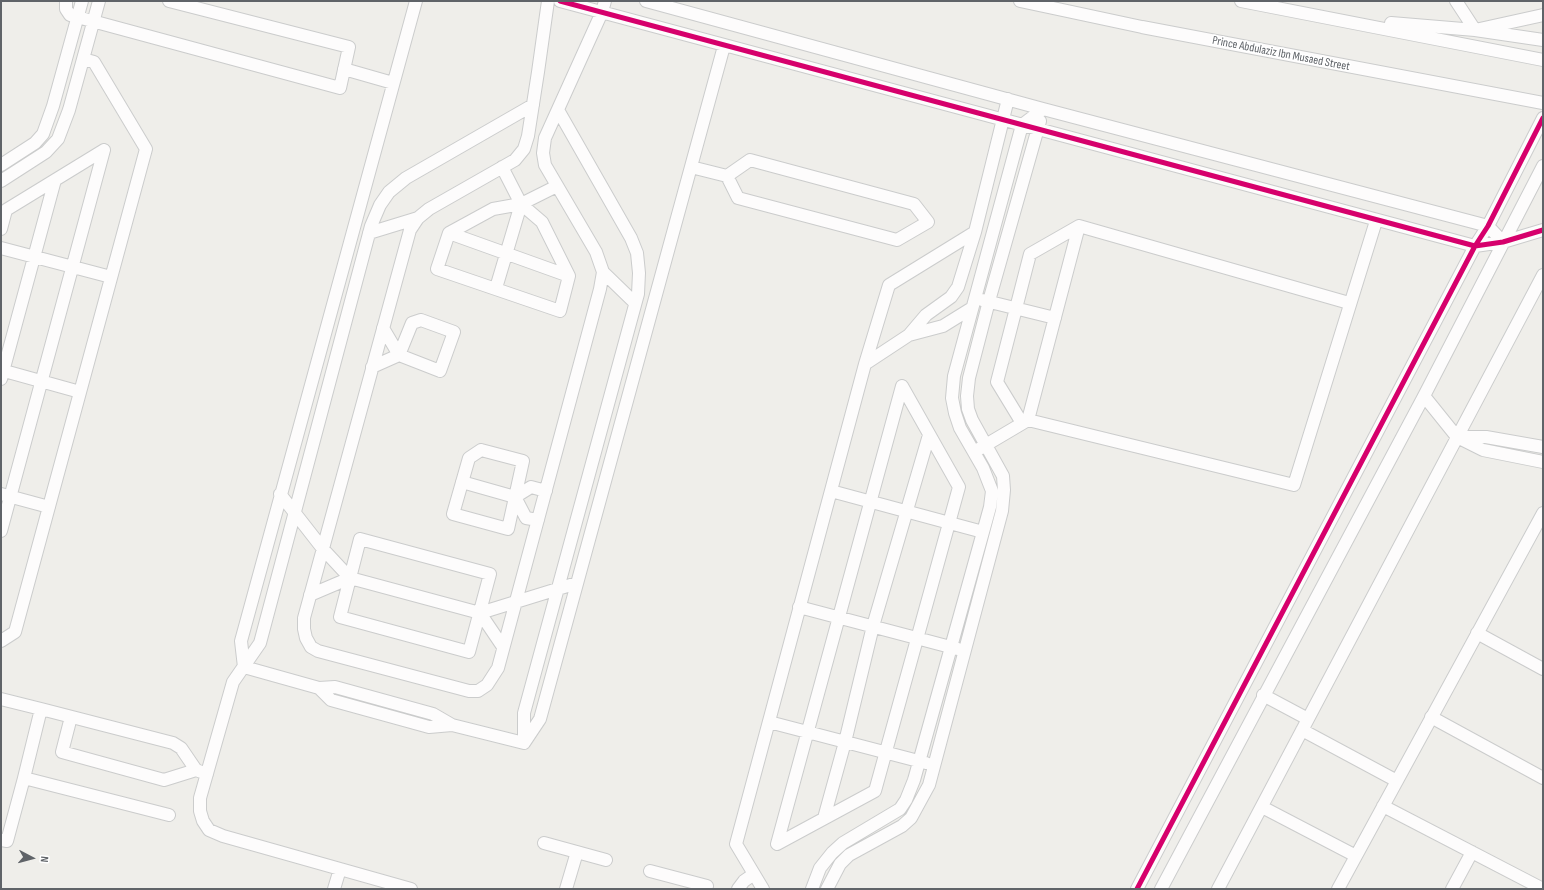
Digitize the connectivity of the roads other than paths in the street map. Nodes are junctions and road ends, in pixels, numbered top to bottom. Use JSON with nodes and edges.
{"nodes":[{"id":1,"x":66,"y":1,"type":"edge"},
{"id":2,"x":82,"y":1,"type":"edge"},
{"id":3,"x":99,"y":1,"type":"edge"},
{"id":4,"x":169,"y":1,"type":"edge"},
{"id":5,"x":416,"y":1,"type":"edge"},
{"id":6,"x":548,"y":1,"type":"edge"},
{"id":7,"x":560,"y":1,"type":"edge"},
{"id":8,"x":646,"y":1,"type":"edge"},
{"id":9,"x":1020,"y":1,"type":"edge"},
{"id":10,"x":1241,"y":1,"type":"edge"},
{"id":11,"x":1456,"y":1,"type":"edge"},
{"id":12,"x":603,"y":7,"type":"edge"},
{"id":13,"x":1543,"y":15,"type":"edge"},
{"id":14,"x":77,"y":18,"type":"junction"},
{"id":15,"x":1332,"y":19,"type":"junction"},
{"id":16,"x":93,"y":22,"type":"junction"},
{"id":17,"x":1475,"y":30,"type":"junction"},
{"id":18,"x":1543,"y":40,"type":"edge"},
{"id":19,"x":724,"y":46,"type":"junction"},
{"id":20,"x":83,"y":59,"type":"junction"},
{"id":21,"x":1543,"y":60,"type":"edge"},
{"id":22,"x":344,"y":69,"type":"junction"},
{"id":23,"x":393,"y":83,"type":"junction"},
{"id":24,"x":1008,"y":99,"type":"junction"},
{"id":25,"x":1543,"y":103,"type":"edge"},
{"id":26,"x":533,"y":105,"type":"junction"},
{"id":27,"x":1043,"y":109,"type":"junction"},
{"id":28,"x":558,"y":110,"type":"junction"},
{"id":29,"x":1543,"y":118,"type":"edge"},
{"id":30,"x":1004,"y":120,"type":"junction"},
{"id":31,"x":1022,"y":125,"type":"junction"},
{"id":32,"x":1039,"y":129,"type":"junction"},
{"id":33,"x":1,"y":165,"type":"edge"},
{"id":34,"x":1543,"y":166,"type":"edge"},
{"id":35,"x":502,"y":167,"type":"junction"},
{"id":36,"x":691,"y":167,"type":"junction"},
{"id":37,"x":727,"y":176,"type":"junction"},
{"id":38,"x":55,"y":180,"type":"junction"},
{"id":39,"x":1,"y":181,"type":"edge"},
{"id":40,"x":558,"y":186,"type":"junction"},
{"id":41,"x":521,"y":204,"type":"junction"},
{"id":42,"x":418,"y":218,"type":"junction"},
{"id":43,"x":1376,"y":221,"type":"junction"},
{"id":44,"x":1079,"y":226,"type":"junction"},
{"id":45,"x":1488,"y":226,"type":"junction"},
{"id":46,"x":1,"y":230,"type":"edge"},
{"id":47,"x":1543,"y":230,"type":"edge"},
{"id":48,"x":975,"y":232,"type":"junction"},
{"id":49,"x":369,"y":233,"type":"junction"},
{"id":50,"x":449,"y":233,"type":"junction"},
{"id":51,"x":1503,"y":242,"type":"junction"},
{"id":52,"x":1475,"y":246,"type":"junction"},
{"id":53,"x":1,"y":248,"type":"edge"},
{"id":54,"x":347,"y":250,"type":"junction"},
{"id":55,"x":506,"y":254,"type":"junction"},
{"id":56,"x":363,"y":255,"type":"junction"},
{"id":57,"x":34,"y":257,"type":"junction"},
{"id":58,"x":72,"y":267,"type":"junction"},
{"id":59,"x":603,"y":272,"type":"junction"},
{"id":60,"x":1543,"y":275,"type":"edge"},
{"id":61,"x":569,"y":276,"type":"junction"},
{"id":62,"x":111,"y":277,"type":"junction"},
{"id":63,"x":496,"y":288,"type":"junction"},
{"id":64,"x":989,"y":301,"type":"junction"},
{"id":65,"x":635,"y":303,"type":"junction"},
{"id":66,"x":973,"y":303,"type":"junction"},
{"id":67,"x":1349,"y":303,"type":"junction"},
{"id":68,"x":1016,"y":308,"type":"junction"},
{"id":69,"x":329,"y":317,"type":"junction"},
{"id":70,"x":631,"y":318,"type":"junction"},
{"id":71,"x":1055,"y":318,"type":"junction"},
{"id":72,"x":346,"y":321,"type":"junction"},
{"id":73,"x":648,"y":323,"type":"junction"},
{"id":74,"x":383,"y":328,"type":"junction"},
{"id":75,"x":909,"y":335,"type":"junction"},
{"id":76,"x":399,"y":355,"type":"junction"},
{"id":77,"x":865,"y":364,"type":"junction"},
{"id":78,"x":372,"y":367,"type":"junction"},
{"id":79,"x":2,"y":373,"type":"edge"},
{"id":80,"x":314,"y":373,"type":"junction"},
{"id":81,"x":331,"y":378,"type":"junction"},
{"id":82,"x":42,"y":381,"type":"junction"},
{"id":83,"x":612,"y":387,"type":"junction"},
{"id":84,"x":80,"y":392,"type":"junction"},
{"id":85,"x":630,"y":392,"type":"junction"},
{"id":86,"x":1424,"y":396,"type":"junction"},
{"id":87,"x":1025,"y":422,"type":"junction"},
{"id":88,"x":930,"y":434,"type":"junction"},
{"id":89,"x":599,"y":435,"type":"junction"},
{"id":90,"x":1457,"y":437,"type":"junction"},
{"id":91,"x":617,"y":438,"type":"junction"},
{"id":92,"x":986,"y":444,"type":"junction"},
{"id":93,"x":1543,"y":447,"type":"edge"},
{"id":94,"x":974,"y":452,"type":"junction"},
{"id":95,"x":1543,"y":462,"type":"edge"},
{"id":96,"x":462,"y":482,"type":"junction"},
{"id":97,"x":546,"y":491,"type":"junction"},
{"id":98,"x":831,"y":491,"type":"junction"},
{"id":99,"x":280,"y":494,"type":"junction"},
{"id":100,"x":6,"y":495,"type":"edge"},
{"id":101,"x":515,"y":497,"type":"junction"},
{"id":102,"x":871,"y":502,"type":"junction"},
{"id":103,"x":49,"y":507,"type":"junction"},
{"id":104,"x":907,"y":511,"type":"junction"},
{"id":105,"x":294,"y":513,"type":"junction"},
{"id":106,"x":1543,"y":513,"type":"edge"},
{"id":107,"x":538,"y":520,"type":"junction"},
{"id":108,"x":949,"y":523,"type":"junction"},
{"id":109,"x":1,"y":531,"type":"edge"},
{"id":110,"x":983,"y":532,"type":"junction"},
{"id":111,"x":322,"y":549,"type":"junction"},
{"id":112,"x":258,"y":576,"type":"junction"},
{"id":113,"x":350,"y":578,"type":"junction"},
{"id":114,"x":277,"y":580,"type":"junction"},
{"id":115,"x":577,"y":583,"type":"junction"},
{"id":116,"x":557,"y":589,"type":"junction"},
{"id":117,"x":310,"y":595,"type":"junction"},
{"id":118,"x":516,"y":602,"type":"junction"},
{"id":119,"x":799,"y":607,"type":"junction"},
{"id":120,"x":480,"y":613,"type":"junction"},
{"id":121,"x":839,"y":617,"type":"junction"},
{"id":122,"x":873,"y":626,"type":"junction"},
{"id":123,"x":1477,"y":633,"type":"junction"},
{"id":124,"x":916,"y":638,"type":"junction"},
{"id":125,"x":1,"y":641,"type":"edge"},
{"id":126,"x":951,"y":647,"type":"junction"},
{"id":127,"x":504,"y":648,"type":"junction"},
{"id":128,"x":541,"y":650,"type":"junction"},
{"id":129,"x":965,"y":651,"type":"junction"},
{"id":130,"x":558,"y":654,"type":"junction"},
{"id":131,"x":244,"y":667,"type":"junction"},
{"id":132,"x":1543,"y":669,"type":"edge"},
{"id":133,"x":1263,"y":696,"type":"junction"},
{"id":134,"x":1,"y":699,"type":"edge"},
{"id":135,"x":41,"y":709,"type":"junction"},
{"id":136,"x":71,"y":717,"type":"junction"},
{"id":137,"x":1431,"y":717,"type":"junction"},
{"id":138,"x":769,"y":722,"type":"junction"},
{"id":139,"x":1305,"y":724,"type":"junction"},
{"id":140,"x":807,"y":732,"type":"junction"},
{"id":141,"x":845,"y":742,"type":"junction"},
{"id":142,"x":524,"y":743,"type":"junction"},
{"id":143,"x":886,"y":752,"type":"junction"},
{"id":144,"x":919,"y":761,"type":"junction"},
{"id":145,"x":934,"y":765,"type":"junction"},
{"id":146,"x":201,"y":772,"type":"junction"},
{"id":147,"x":24,"y":778,"type":"junction"},
{"id":148,"x":1543,"y":778,"type":"edge"},
{"id":149,"x":1396,"y":781,"type":"junction"},
{"id":150,"x":1383,"y":806,"type":"junction"},
{"id":151,"x":1262,"y":807,"type":"junction"},
{"id":152,"x":169,"y":815,"type":"dead end"},
{"id":153,"x":824,"y":818,"type":"junction"},
{"id":154,"x":1,"y":840,"type":"edge"},
{"id":155,"x":544,"y":843,"type":"dead end"},
{"id":156,"x":577,"y":852,"type":"junction"},
{"id":157,"x":1472,"y":852,"type":"junction"},
{"id":158,"x":1356,"y":856,"type":"junction"},
{"id":159,"x":606,"y":860,"type":"dead end"},
{"id":160,"x":340,"y":869,"type":"junction"},
{"id":161,"x":650,"y":871,"type":"dead end"},
{"id":162,"x":754,"y":874,"type":"junction"},
{"id":163,"x":334,"y":889,"type":"edge"},
{"id":164,"x":411,"y":889,"type":"edge"},
{"id":165,"x":566,"y":889,"type":"edge"},
{"id":166,"x":706,"y":889,"type":"edge"},
{"id":167,"x":738,"y":889,"type":"edge"},
{"id":168,"x":763,"y":889,"type":"edge"},
{"id":169,"x":812,"y":889,"type":"edge"},
{"id":170,"x":827,"y":889,"type":"edge"},
{"id":171,"x":1137,"y":889,"type":"edge"},
{"id":172,"x":1160,"y":889,"type":"edge"},
{"id":173,"x":1218,"y":889,"type":"edge"},
{"id":174,"x":1338,"y":889,"type":"edge"},
{"id":175,"x":1452,"y":889,"type":"edge"},
{"id":176,"x":1543,"y":889,"type":"edge"}],
"edges":[{"from":1,"to":14,"type":"street"},
{"from":2,"to":14,"type":"street"},
{"from":3,"to":16,"type":"street"},
{"from":4,"to":22,"type":"street"},
{"from":5,"to":23,"type":"street"},
{"from":6,"to":26,"type":"street"},
{"from":7,"to":12,"type":"street"},
{"from":8,"to":24,"type":"street"},
{"from":9,"to":25,"type":"street","name":"Prince Abdulaziz Ibn Musaed Street"},
{"from":10,"to":15,"type":"street"},
{"from":11,"to":17,"type":"street"},
{"from":12,"to":19,"type":"street"},
{"from":12,"to":28,"type":"street"},
{"from":13,"to":17,"type":"street"},
{"from":14,"to":16,"type":"street"},
{"from":14,"to":33,"type":"street"},
{"from":15,"to":17,"type":"street"},
{"from":15,"to":21,"type":"street"},
{"from":16,"to":20,"type":"street"},
{"from":16,"to":22,"type":"street"},
{"from":17,"to":18,"type":"street"},
{"from":19,"to":30,"type":"street"},
{"from":19,"to":36,"type":"street"},
{"from":20,"to":39,"type":"street"},
{"from":20,"to":62,"type":"street"},
{"from":22,"to":23,"type":"street"},
{"from":23,"to":54,"type":"street"},
{"from":24,"to":27,"type":"street"},
{"from":24,"to":30,"type":"street"},
{"from":26,"to":35,"type":"street"},
{"from":26,"to":49,"type":"street"},
{"from":27,"to":31,"type":"street"},
{"from":27,"to":32,"type":"street"},
{"from":27,"to":45,"type":"street"},
{"from":28,"to":40,"type":"street"},
{"from":28,"to":65,"type":"street"},
{"from":29,"to":45,"type":"street"},
{"from":30,"to":31,"type":"street"},
{"from":30,"to":48,"type":"street"},
{"from":31,"to":32,"type":"street"},
{"from":31,"to":66,"type":"street"},
{"from":32,"to":43,"type":"street"},
{"from":32,"to":64,"type":"street"},
{"from":34,"to":51,"type":"street"},
{"from":35,"to":41,"type":"street"},
{"from":35,"to":42,"type":"street"},
{"from":36,"to":37,"type":"street"},
{"from":36,"to":73,"type":"street"},
{"from":37,"to":37,"type":"street"},
{"from":38,"to":46,"type":"street"},
{"from":38,"to":57,"type":"street"},
{"from":38,"to":58,"type":"street"},
{"from":40,"to":41,"type":"street"},
{"from":40,"to":59,"type":"street"},
{"from":41,"to":50,"type":"street"},
{"from":41,"to":55,"type":"street"},
{"from":41,"to":61,"type":"street"},
{"from":42,"to":49,"type":"street"},
{"from":42,"to":74,"type":"street"},
{"from":43,"to":52,"type":"street"},
{"from":43,"to":67,"type":"street"},
{"from":44,"to":67,"type":"street"},
{"from":44,"to":68,"type":"street"},
{"from":44,"to":71,"type":"street"},
{"from":45,"to":51,"type":"street"},
{"from":45,"to":52,"type":"street"},
{"from":47,"to":51,"type":"street"},
{"from":48,"to":75,"type":"street"},
{"from":48,"to":77,"type":"street"},
{"from":49,"to":56,"type":"street"},
{"from":50,"to":55,"type":"street"},
{"from":50,"to":63,"type":"street"},
{"from":51,"to":52,"type":"street"},
{"from":51,"to":86,"type":"street"},
{"from":52,"to":171,"type":"street"},
{"from":53,"to":57,"type":"street"},
{"from":54,"to":56,"type":"street"},
{"from":54,"to":69,"type":"street"},
{"from":55,"to":61,"type":"street"},
{"from":55,"to":63,"type":"street"},
{"from":56,"to":72,"type":"street"},
{"from":57,"to":58,"type":"street"},
{"from":57,"to":79,"type":"street"},
{"from":58,"to":62,"type":"street"},
{"from":58,"to":82,"type":"street"},
{"from":59,"to":65,"type":"street"},
{"from":59,"to":97,"type":"street"},
{"from":60,"to":90,"type":"street"},
{"from":61,"to":63,"type":"street"},
{"from":62,"to":84,"type":"street"},
{"from":64,"to":66,"type":"street"},
{"from":64,"to":68,"type":"street"},
{"from":64,"to":92,"type":"street"},
{"from":65,"to":70,"type":"street"},
{"from":66,"to":75,"type":"street"},
{"from":66,"to":94,"type":"street"},
{"from":67,"to":87,"type":"street"},
{"from":68,"to":71,"type":"street"},
{"from":68,"to":87,"type":"street"},
{"from":69,"to":72,"type":"street"},
{"from":69,"to":80,"type":"street"},
{"from":70,"to":73,"type":"street"},
{"from":70,"to":83,"type":"street"},
{"from":71,"to":87,"type":"street"},
{"from":72,"to":81,"type":"street"},
{"from":73,"to":85,"type":"street"},
{"from":74,"to":76,"type":"street"},
{"from":74,"to":78,"type":"street"},
{"from":75,"to":77,"type":"street"},
{"from":76,"to":76,"type":"street"},
{"from":76,"to":78,"type":"street"},
{"from":77,"to":98,"type":"street"},
{"from":78,"to":111,"type":"street"},
{"from":79,"to":82,"type":"street"},
{"from":80,"to":81,"type":"street"},
{"from":80,"to":99,"type":"street"},
{"from":81,"to":105,"type":"street"},
{"from":82,"to":84,"type":"street"},
{"from":82,"to":100,"type":"street"},
{"from":83,"to":85,"type":"street"},
{"from":83,"to":89,"type":"street"},
{"from":84,"to":103,"type":"street"},
{"from":85,"to":91,"type":"street"},
{"from":86,"to":90,"type":"street"},
{"from":86,"to":133,"type":"street"},
{"from":87,"to":92,"type":"street"},
{"from":88,"to":102,"type":"street"},
{"from":88,"to":104,"type":"street"},
{"from":88,"to":108,"type":"street"},
{"from":89,"to":91,"type":"street"},
{"from":89,"to":116,"type":"street"},
{"from":90,"to":93,"type":"street"},
{"from":90,"to":95,"type":"street"},
{"from":90,"to":139,"type":"street"},
{"from":91,"to":115,"type":"street"},
{"from":92,"to":94,"type":"street"},
{"from":92,"to":129,"type":"street"},
{"from":94,"to":110,"type":"street"},
{"from":96,"to":101,"type":"street"},
{"from":96,"to":101,"type":"street"},
{"from":96,"to":101,"type":"street"},
{"from":97,"to":101,"type":"street"},
{"from":97,"to":107,"type":"street"},
{"from":98,"to":102,"type":"street"},
{"from":98,"to":119,"type":"street"},
{"from":99,"to":105,"type":"street"},
{"from":99,"to":112,"type":"street"},
{"from":100,"to":103,"type":"street"},
{"from":100,"to":109,"type":"street"},
{"from":101,"to":107,"type":"street"},
{"from":102,"to":104,"type":"street"},
{"from":102,"to":121,"type":"street"},
{"from":103,"to":125,"type":"street"},
{"from":104,"to":108,"type":"street"},
{"from":104,"to":122,"type":"street"},
{"from":105,"to":111,"type":"street"},
{"from":105,"to":114,"type":"street"},
{"from":106,"to":123,"type":"street"},
{"from":107,"to":118,"type":"street"},
{"from":108,"to":110,"type":"street"},
{"from":108,"to":124,"type":"street"},
{"from":110,"to":126,"type":"street"},
{"from":111,"to":113,"type":"street"},
{"from":111,"to":117,"type":"street"},
{"from":112,"to":114,"type":"street"},
{"from":112,"to":131,"type":"street"},
{"from":113,"to":117,"type":"street"},
{"from":113,"to":120,"type":"street"},
{"from":113,"to":120,"type":"street"},
{"from":113,"to":120,"type":"street"},
{"from":114,"to":131,"type":"street"},
{"from":115,"to":116,"type":"street"},
{"from":115,"to":130,"type":"street"},
{"from":116,"to":118,"type":"street"},
{"from":116,"to":128,"type":"street"},
{"from":117,"to":127,"type":"street"},
{"from":118,"to":120,"type":"street"},
{"from":118,"to":127,"type":"street"},
{"from":119,"to":121,"type":"street"},
{"from":119,"to":138,"type":"street"},
{"from":120,"to":127,"type":"street"},
{"from":121,"to":122,"type":"street"},
{"from":121,"to":140,"type":"street"},
{"from":122,"to":124,"type":"street"},
{"from":122,"to":141,"type":"street"},
{"from":123,"to":132,"type":"street"},
{"from":123,"to":137,"type":"street"},
{"from":124,"to":126,"type":"street"},
{"from":124,"to":143,"type":"street"},
{"from":126,"to":129,"type":"street"},
{"from":126,"to":144,"type":"street"},
{"from":128,"to":130,"type":"street"},
{"from":128,"to":142,"type":"street"},
{"from":129,"to":145,"type":"street"},
{"from":130,"to":142,"type":"street"},
{"from":131,"to":142,"type":"street"},
{"from":131,"to":146,"type":"street"},
{"from":133,"to":139,"type":"street"},
{"from":133,"to":172,"type":"street"},
{"from":134,"to":135,"type":"street"},
{"from":135,"to":136,"type":"street"},
{"from":135,"to":147,"type":"street"},
{"from":136,"to":146,"type":"street"},
{"from":136,"to":146,"type":"street"},
{"from":137,"to":148,"type":"street"},
{"from":137,"to":149,"type":"street"},
{"from":138,"to":140,"type":"street"},
{"from":138,"to":162,"type":"street"},
{"from":139,"to":149,"type":"street"},
{"from":139,"to":151,"type":"street"},
{"from":140,"to":141,"type":"street"},
{"from":140,"to":153,"type":"street"},
{"from":141,"to":143,"type":"street"},
{"from":141,"to":153,"type":"street"},
{"from":143,"to":144,"type":"street"},
{"from":143,"to":153,"type":"street"},
{"from":144,"to":145,"type":"street"},
{"from":144,"to":169,"type":"street"},
{"from":145,"to":170,"type":"street"},
{"from":146,"to":160,"type":"street"},
{"from":147,"to":152,"type":"street"},
{"from":147,"to":154,"type":"street"},
{"from":149,"to":150,"type":"street"},
{"from":150,"to":157,"type":"street"},
{"from":150,"to":158,"type":"street"},
{"from":151,"to":158,"type":"street"},
{"from":151,"to":173,"type":"street"},
{"from":155,"to":156,"type":"street"},
{"from":156,"to":159,"type":"street"},
{"from":156,"to":165,"type":"street"},
{"from":157,"to":175,"type":"street"},
{"from":157,"to":176,"type":"street"},
{"from":158,"to":174,"type":"street"},
{"from":160,"to":163,"type":"street"},
{"from":160,"to":164,"type":"street"},
{"from":161,"to":166,"type":"street"},
{"from":162,"to":167,"type":"street"},
{"from":162,"to":168,"type":"street"}]}
